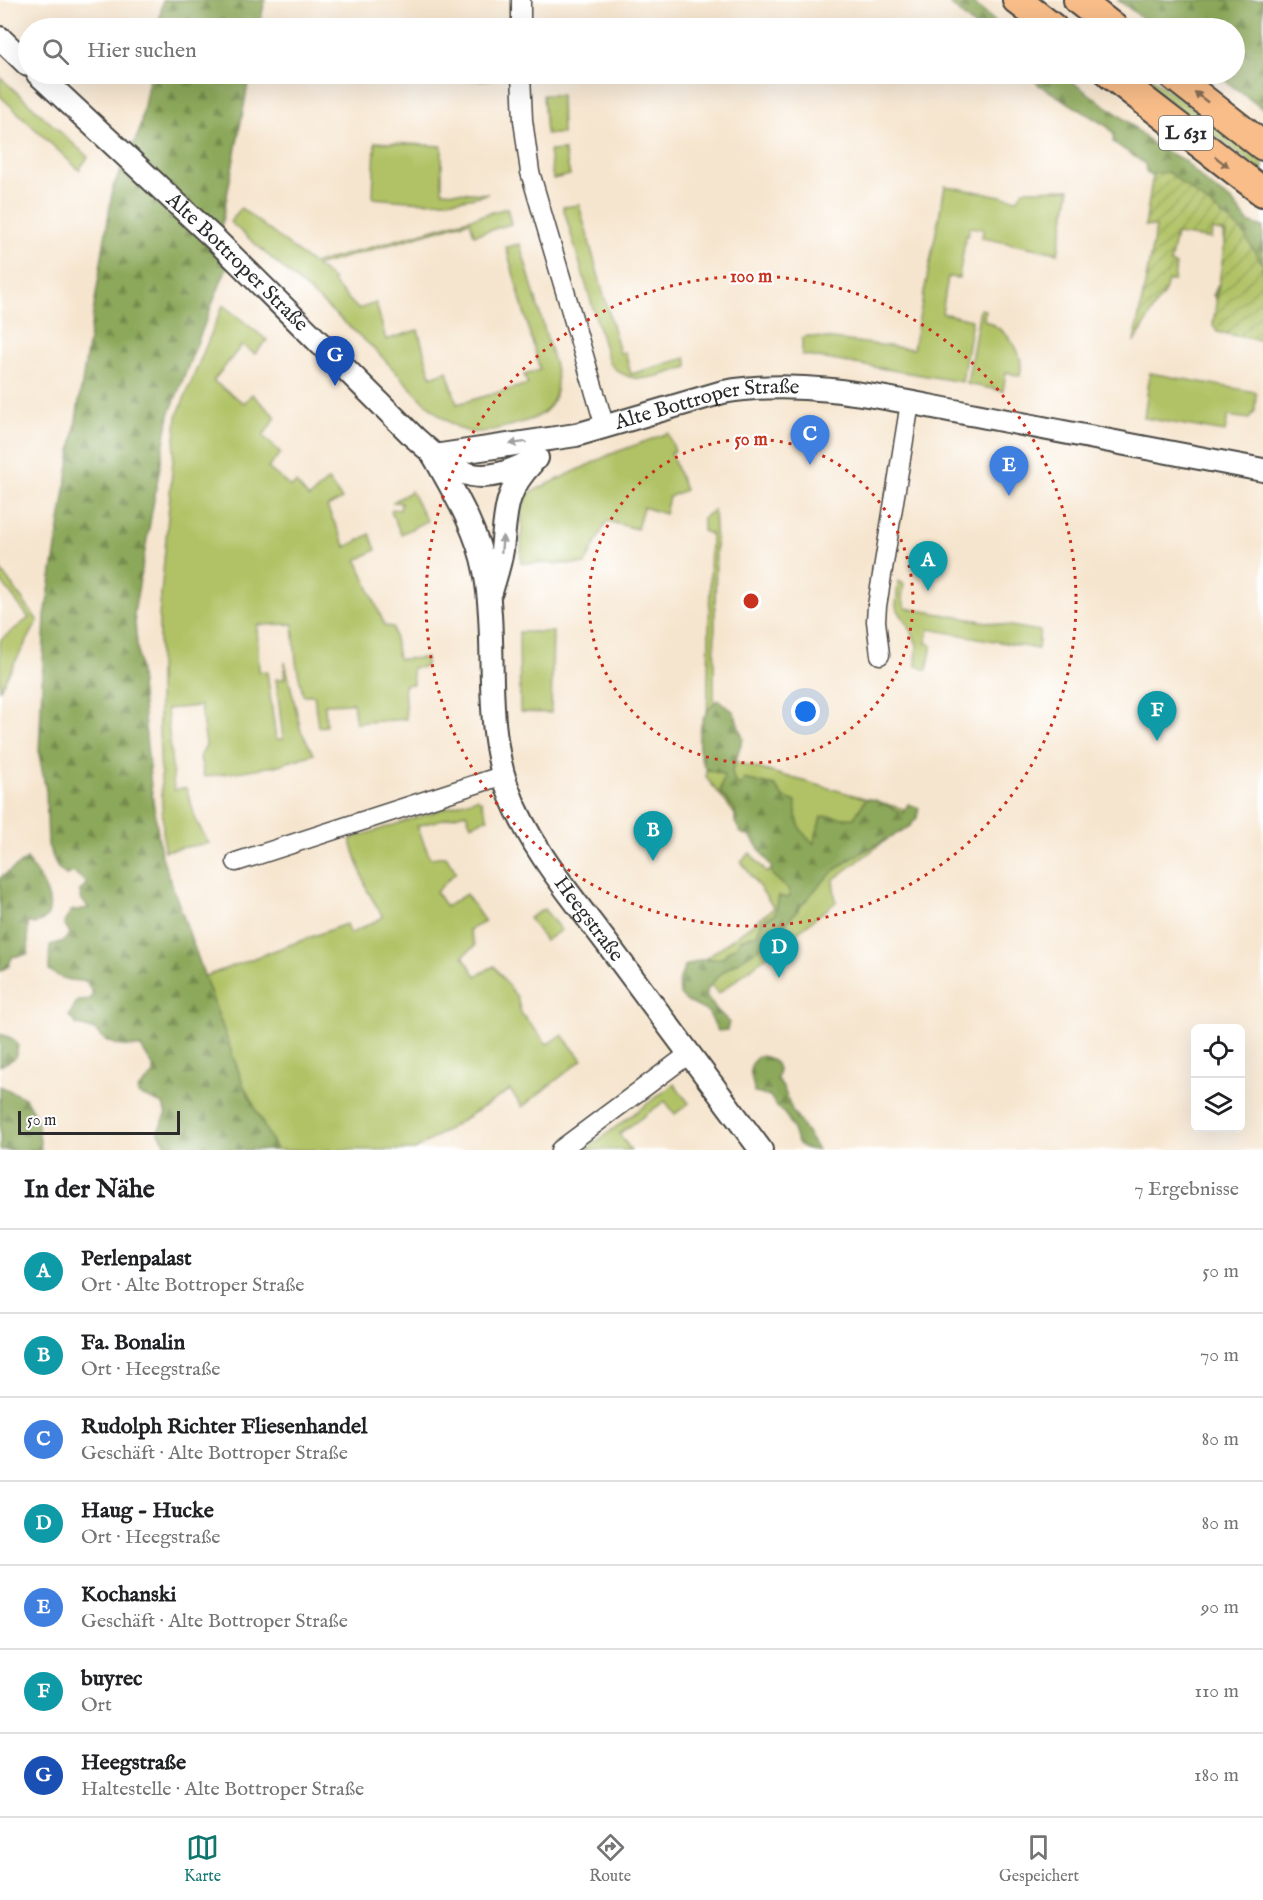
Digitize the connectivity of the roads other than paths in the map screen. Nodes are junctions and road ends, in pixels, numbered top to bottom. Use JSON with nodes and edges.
{"nodes":[{"id":1,"x":521,"y":0,"type":"edge"},
{"id":2,"x":1017,"y":0,"type":"edge"},
{"id":3,"x":1078,"y":0,"type":"edge"},
{"id":4,"x":521,"y":18,"type":"edge"},
{"id":5,"x":1040,"y":18,"type":"edge"},
{"id":6,"x":1101,"y":18,"type":"edge"},
{"id":7,"x":0,"y":38,"type":"edge"},
{"id":8,"x":18,"y":55,"type":"edge"},
{"id":9,"x":49,"y":84,"type":"edge"},
{"id":10,"x":521,"y":84,"type":"edge"},
{"id":11,"x":1123,"y":84,"type":"edge"},
{"id":12,"x":1184,"y":84,"type":"edge"},
{"id":13,"x":1263,"y":146,"type":"edge"},
{"id":14,"x":1263,"y":192,"type":"edge"},
{"id":15,"x":910,"y":403,"type":"junction"},
{"id":16,"x":605,"y":427,"type":"junction"},
{"id":17,"x":576,"y":435,"type":"junction"},
{"id":18,"x":434,"y":456,"type":"junction"},
{"id":19,"x":537,"y":458,"type":"junction"},
{"id":20,"x":1263,"y":470,"type":"edge"},
{"id":21,"x":488,"y":600,"type":"junction"},
{"id":22,"x":880,"y":655,"type":"dead end"},
{"id":23,"x":504,"y":775,"type":"junction"},
{"id":24,"x":236,"y":862,"type":"dead end"},
{"id":25,"x":689,"y":1054,"type":"junction"},
{"id":26,"x":560,"y":1150,"type":"edge"},
{"id":27,"x":761,"y":1150,"type":"edge"}],
"edges":[{"from":1,"to":4,"type":"street"},
{"from":2,"to":5,"type":"main road"},
{"from":3,"to":6,"type":"main road"},
{"from":7,"to":8,"type":"street"},
{"from":9,"to":18,"type":"street","name":"Alte Bottroper Straße"},
{"from":10,"to":16,"type":"street"},
{"from":11,"to":14,"type":"main road","number":"L 631","one_way":true},
{"from":13,"to":12,"type":"main road","number":"L 631","one_way":true},
{"from":15,"to":16,"type":"street","name":"Alte Bottroper Straße"},
{"from":15,"to":20,"type":"street","name":"Alte Bottroper Straße"},
{"from":15,"to":22,"type":"street"},
{"from":16,"to":17,"type":"street","name":"Alte Bottroper Straße"},
{"from":17,"to":18,"type":"street","name":"Alte Bottroper Straße","one_way":true},
{"from":17,"to":19,"type":"street","name":"Heegstraße"},
{"from":18,"to":19,"type":"street","name":"Alte Bottroper Straße"},
{"from":18,"to":21,"type":"street","name":"Heegstraße"},
{"from":21,"to":19,"type":"street","name":"Heegstraße","one_way":true},
{"from":21,"to":23,"type":"street","name":"Heegstraße"},
{"from":23,"to":24,"type":"street"},
{"from":23,"to":25,"type":"street","name":"Heegstraße"},
{"from":25,"to":26,"type":"street"},
{"from":25,"to":27,"type":"street","name":"Heegstraße"}]}
